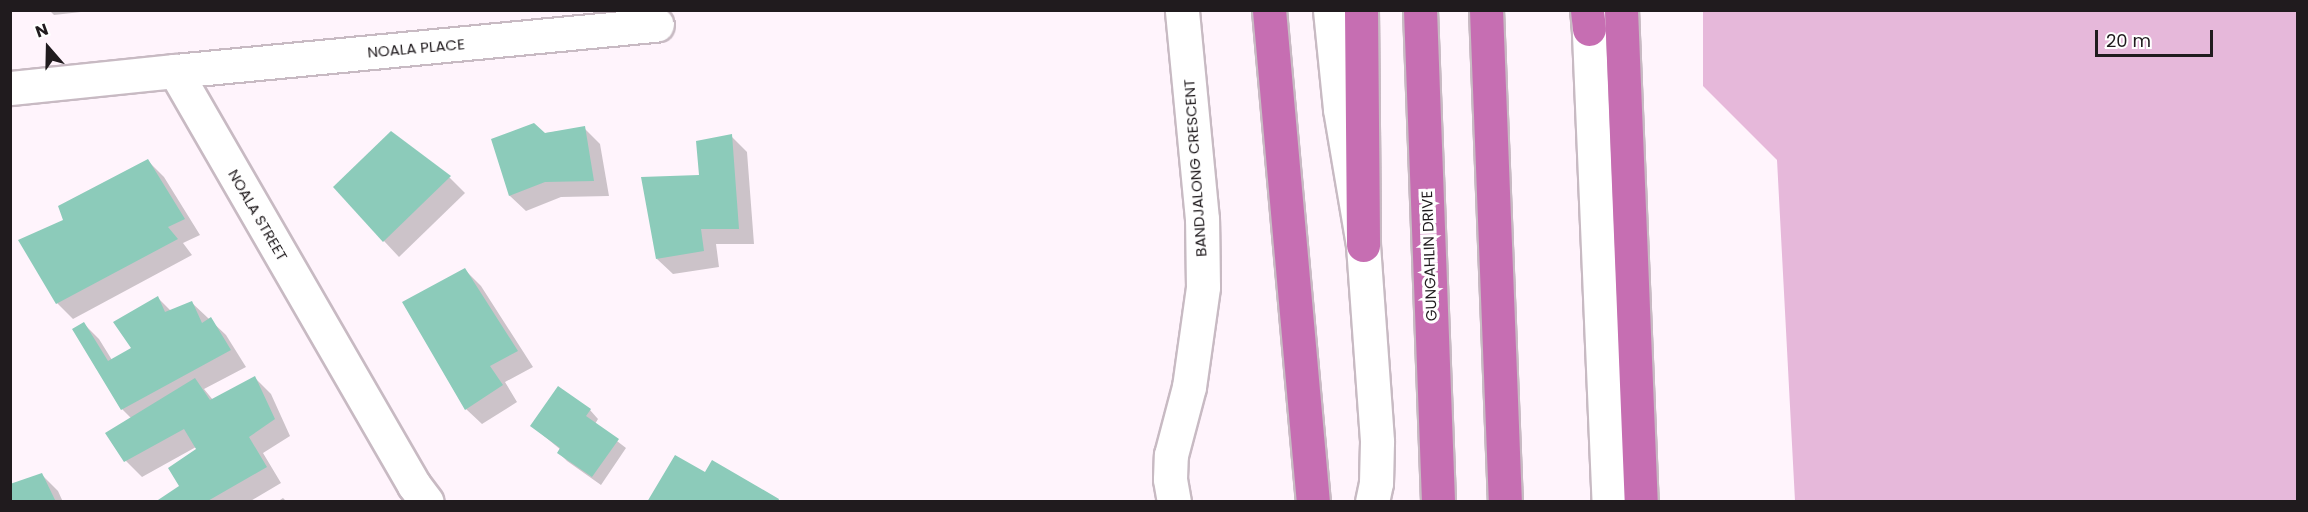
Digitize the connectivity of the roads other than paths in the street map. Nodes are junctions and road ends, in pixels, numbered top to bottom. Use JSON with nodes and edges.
{"nodes":[{"id":1,"x":1182,"y":10,"type":"edge"},
{"id":2,"x":1269,"y":10,"type":"edge"},
{"id":3,"x":1330,"y":10,"type":"edge"},
{"id":4,"x":1361,"y":10,"type":"edge"},
{"id":5,"x":1420,"y":10,"type":"edge"},
{"id":6,"x":1486,"y":10,"type":"edge"},
{"id":7,"x":1621,"y":10,"type":"edge"},
{"id":8,"x":1588,"y":16,"type":"edge"},
{"id":9,"x":657,"y":25,"type":"dead end"},
{"id":10,"x":175,"y":71,"type":"junction"},
{"id":11,"x":10,"y":88,"type":"edge"},
{"id":12,"x":1363,"y":245,"type":"junction"},
{"id":13,"x":427,"y":501,"type":"edge"},
{"id":14,"x":1174,"y":501,"type":"edge"},
{"id":15,"x":1313,"y":501,"type":"edge"},
{"id":16,"x":1372,"y":501,"type":"edge"},
{"id":17,"x":1438,"y":501,"type":"edge"},
{"id":18,"x":1505,"y":501,"type":"edge"},
{"id":19,"x":1609,"y":501,"type":"edge"},
{"id":20,"x":1641,"y":501,"type":"edge"}],
"edges":[{"from":1,"to":14,"type":"street","name":"BANDJALONG CRESCENT"},
{"from":2,"to":15,"type":"highway"},
{"from":3,"to":12,"type":"street"},
{"from":4,"to":12,"type":"highway"},
{"from":5,"to":17,"type":"highway","name":"GUNGAHLIN DRIVE"},
{"from":6,"to":18,"type":"highway"},
{"from":7,"to":20,"type":"highway"},
{"from":8,"to":19,"type":"street"},
{"from":9,"to":10,"type":"street","name":"NOALA PLACE"},
{"from":10,"to":11,"type":"street"},
{"from":10,"to":13,"type":"street","name":"NOALA STREET"},
{"from":12,"to":16,"type":"street"}]}
